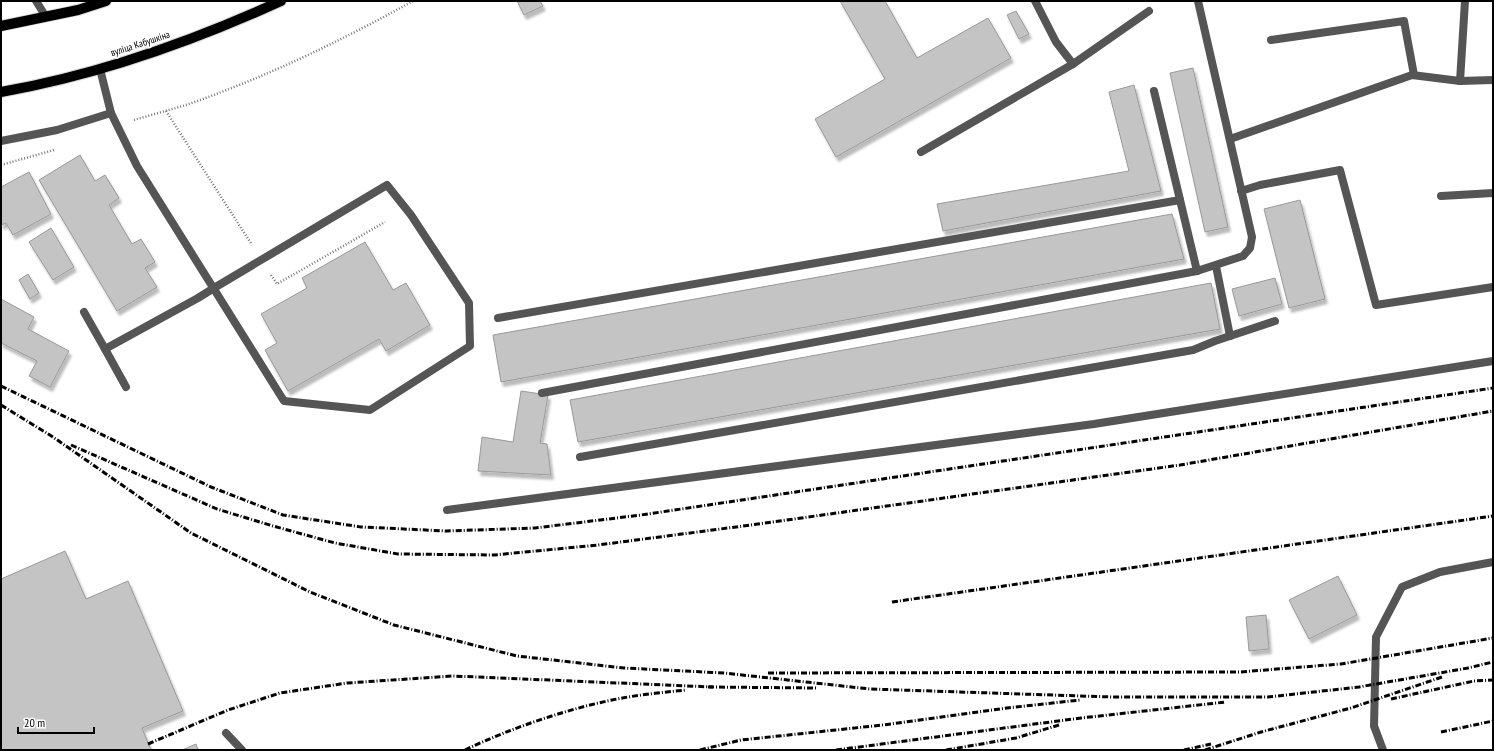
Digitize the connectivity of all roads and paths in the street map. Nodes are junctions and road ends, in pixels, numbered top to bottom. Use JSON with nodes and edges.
{"nodes":[{"id":1,"x":36,"y":1,"type":"edge"},
{"id":2,"x":106,"y":1,"type":"edge"},
{"id":3,"x":280,"y":1,"type":"edge"},
{"id":4,"x":413,"y":1,"type":"edge"},
{"id":5,"x":1035,"y":1,"type":"edge"},
{"id":6,"x":1198,"y":1,"type":"edge"},
{"id":7,"x":1465,"y":1,"type":"edge"},
{"id":8,"x":1149,"y":11,"type":"dead end"},
{"id":9,"x":46,"y":17,"type":"junction"},
{"id":10,"x":1,"y":26,"type":"edge"},
{"id":11,"x":1271,"y":40,"type":"dead end"},
{"id":12,"x":1073,"y":64,"type":"junction"},
{"id":13,"x":100,"y":69,"type":"junction"},
{"id":14,"x":1414,"y":75,"type":"junction"},
{"id":15,"x":1493,"y":80,"type":"edge"},
{"id":16,"x":1460,"y":81,"type":"junction"},
{"id":17,"x":1154,"y":91,"type":"dead end"},
{"id":18,"x":1,"y":92,"type":"edge"},
{"id":19,"x":166,"y":111,"type":"junction"},
{"id":20,"x":112,"y":113,"type":"junction"},
{"id":21,"x":117,"y":125,"type":"junction"},
{"id":22,"x":1230,"y":139,"type":"junction"},
{"id":23,"x":1,"y":141,"type":"edge"},
{"id":24,"x":56,"y":149,"type":"dead end"},
{"id":25,"x":921,"y":152,"type":"dead end"},
{"id":26,"x":1,"y":165,"type":"edge"},
{"id":27,"x":1241,"y":191,"type":"junction"},
{"id":28,"x":1493,"y":193,"type":"edge"},
{"id":29,"x":1441,"y":196,"type":"dead end"},
{"id":30,"x":1180,"y":200,"type":"junction"},
{"id":31,"x":385,"y":222,"type":"dead end"},
{"id":32,"x":261,"y":260,"type":"junction"},
{"id":33,"x":1216,"y":266,"type":"junction"},
{"id":34,"x":1197,"y":271,"type":"junction"},
{"id":35,"x":1493,"y":287,"type":"edge"},
{"id":36,"x":214,"y":288,"type":"junction"},
{"id":37,"x":84,"y":312,"type":"dead end"},
{"id":38,"x":498,"y":318,"type":"dead end"},
{"id":39,"x":1275,"y":321,"type":"dead end"},
{"id":40,"x":1230,"y":336,"type":"junction"},
{"id":41,"x":105,"y":349,"type":"junction"},
{"id":42,"x":1493,"y":361,"type":"edge"},
{"id":43,"x":126,"y":387,"type":"dead end"},
{"id":44,"x":542,"y":393,"type":"dead end"},
{"id":45,"x":580,"y":457,"type":"dead end"},
{"id":46,"x":447,"y":510,"type":"dead end"},
{"id":47,"x":1493,"y":562,"type":"edge"},
{"id":48,"x":226,"y":733,"type":"dead end"},
{"id":49,"x":242,"y":750,"type":"edge"},
{"id":50,"x":1382,"y":750,"type":"edge"}],
"edges":[{"from":1,"to":9,"type":"lane"},
{"from":2,"to":9,"type":"main road"},
{"from":3,"to":13,"type":"main road","name":"вуліца Кабушкіна"},
{"from":4,"to":19,"type":"path"},
{"from":5,"to":12,"type":"lane"},
{"from":6,"to":22,"type":"lane"},
{"from":7,"to":16,"type":"lane"},
{"from":8,"to":12,"type":"lane"},
{"from":9,"to":10,"type":"main road"},
{"from":11,"to":14,"type":"lane"},
{"from":12,"to":25,"type":"lane"},
{"from":13,"to":18,"type":"main road","name":"вуліца Кабушкіна"},
{"from":13,"to":20,"type":"lane"},
{"from":14,"to":16,"type":"lane"},
{"from":14,"to":22,"type":"lane"},
{"from":15,"to":16,"type":"lane"},
{"from":17,"to":30,"type":"lane"},
{"from":19,"to":21,"type":"path"},
{"from":19,"to":32,"type":"path"},
{"from":20,"to":21,"type":"lane"},
{"from":20,"to":23,"type":"lane"},
{"from":21,"to":36,"type":"lane"},
{"from":22,"to":27,"type":"lane"},
{"from":24,"to":26,"type":"path"},
{"from":27,"to":33,"type":"lane"},
{"from":27,"to":35,"type":"lane"},
{"from":28,"to":29,"type":"lane"},
{"from":30,"to":34,"type":"lane"},
{"from":30,"to":38,"type":"lane"},
{"from":31,"to":32,"type":"path"},
{"from":32,"to":36,"type":"lane"},
{"from":32,"to":36,"type":"lane"},
{"from":33,"to":34,"type":"lane"},
{"from":33,"to":40,"type":"lane"},
{"from":34,"to":44,"type":"lane"},
{"from":36,"to":41,"type":"lane"},
{"from":37,"to":41,"type":"lane"},
{"from":39,"to":40,"type":"lane"},
{"from":40,"to":45,"type":"lane"},
{"from":41,"to":43,"type":"lane"},
{"from":42,"to":46,"type":"lane"},
{"from":47,"to":50,"type":"lane"},
{"from":48,"to":49,"type":"lane"}]}
